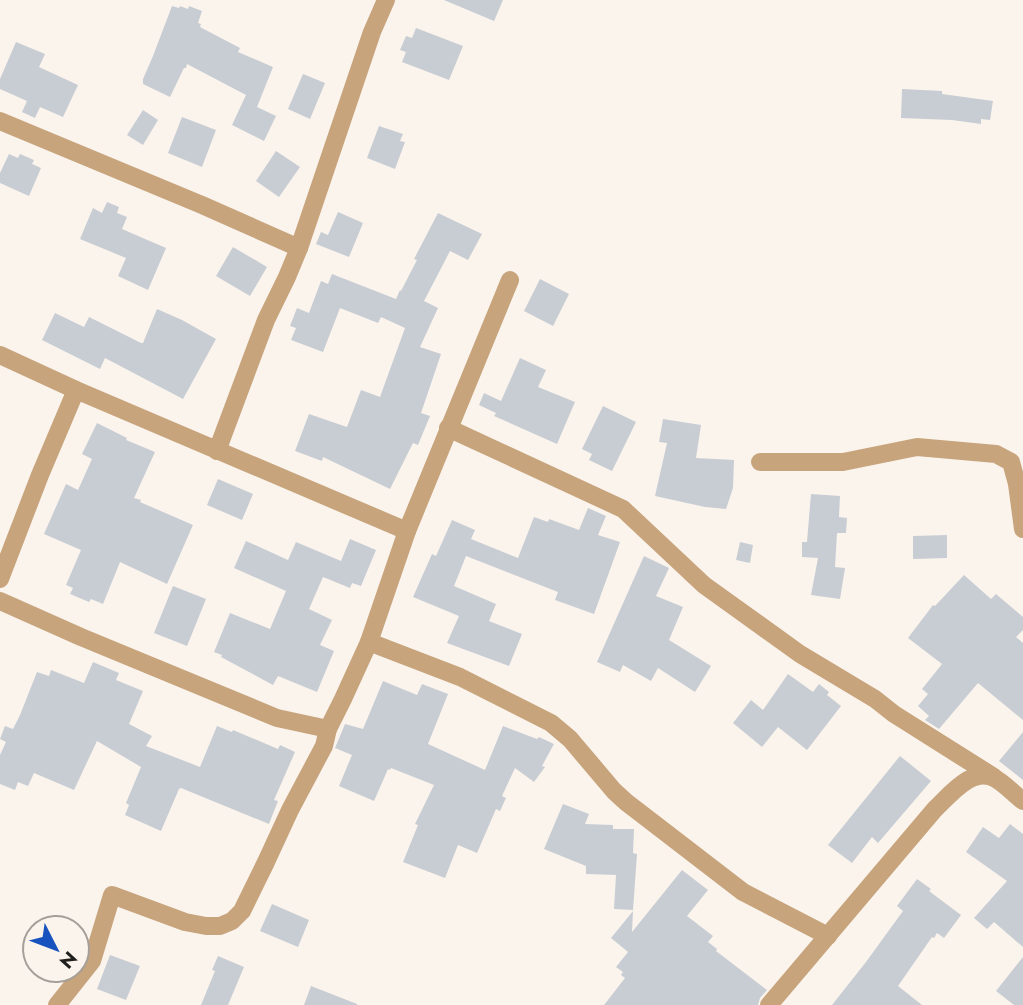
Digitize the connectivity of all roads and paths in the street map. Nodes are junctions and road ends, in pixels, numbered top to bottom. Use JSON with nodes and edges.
{"nodes":[{"id":1,"x":386,"y":0,"type":"edge"},
{"id":2,"x":0,"y":121,"type":"edge"},
{"id":3,"x":299,"y":248,"type":"junction"},
{"id":4,"x":510,"y":280,"type":"dead end"},
{"id":5,"x":0,"y":355,"type":"edge"},
{"id":6,"x":76,"y":390,"type":"junction"},
{"id":7,"x":448,"y":428,"type":"junction"},
{"id":8,"x":217,"y":451,"type":"junction"},
{"id":9,"x":760,"y":462,"type":"dead end"},
{"id":10,"x":1023,"y":529,"type":"edge"},
{"id":11,"x":407,"y":531,"type":"junction"},
{"id":12,"x":0,"y":579,"type":"edge"},
{"id":13,"x":0,"y":601,"type":"edge"},
{"id":14,"x":369,"y":642,"type":"junction"},
{"id":15,"x":328,"y":729,"type":"junction"},
{"id":16,"x":994,"y":777,"type":"junction"},
{"id":17,"x":1023,"y":801,"type":"edge"},
{"id":18,"x":828,"y":936,"type":"junction"},
{"id":19,"x":774,"y":1003,"type":"edge"},
{"id":20,"x":57,"y":1005,"type":"edge"}],
"edges":[{"from":1,"to":3,"type":"street"},
{"from":2,"to":3,"type":"street"},
{"from":3,"to":8,"type":"street"},
{"from":4,"to":7,"type":"street"},
{"from":5,"to":6,"type":"street"},
{"from":6,"to":8,"type":"street"},
{"from":6,"to":12,"type":"street"},
{"from":7,"to":11,"type":"street"},
{"from":7,"to":16,"type":"street"},
{"from":8,"to":11,"type":"street"},
{"from":9,"to":10,"type":"street"},
{"from":11,"to":14,"type":"street"},
{"from":13,"to":15,"type":"street"},
{"from":14,"to":15,"type":"street"},
{"from":14,"to":18,"type":"street"},
{"from":15,"to":20,"type":"street"},
{"from":16,"to":17,"type":"street"},
{"from":16,"to":18,"type":"street"},
{"from":18,"to":19,"type":"street"}]}
